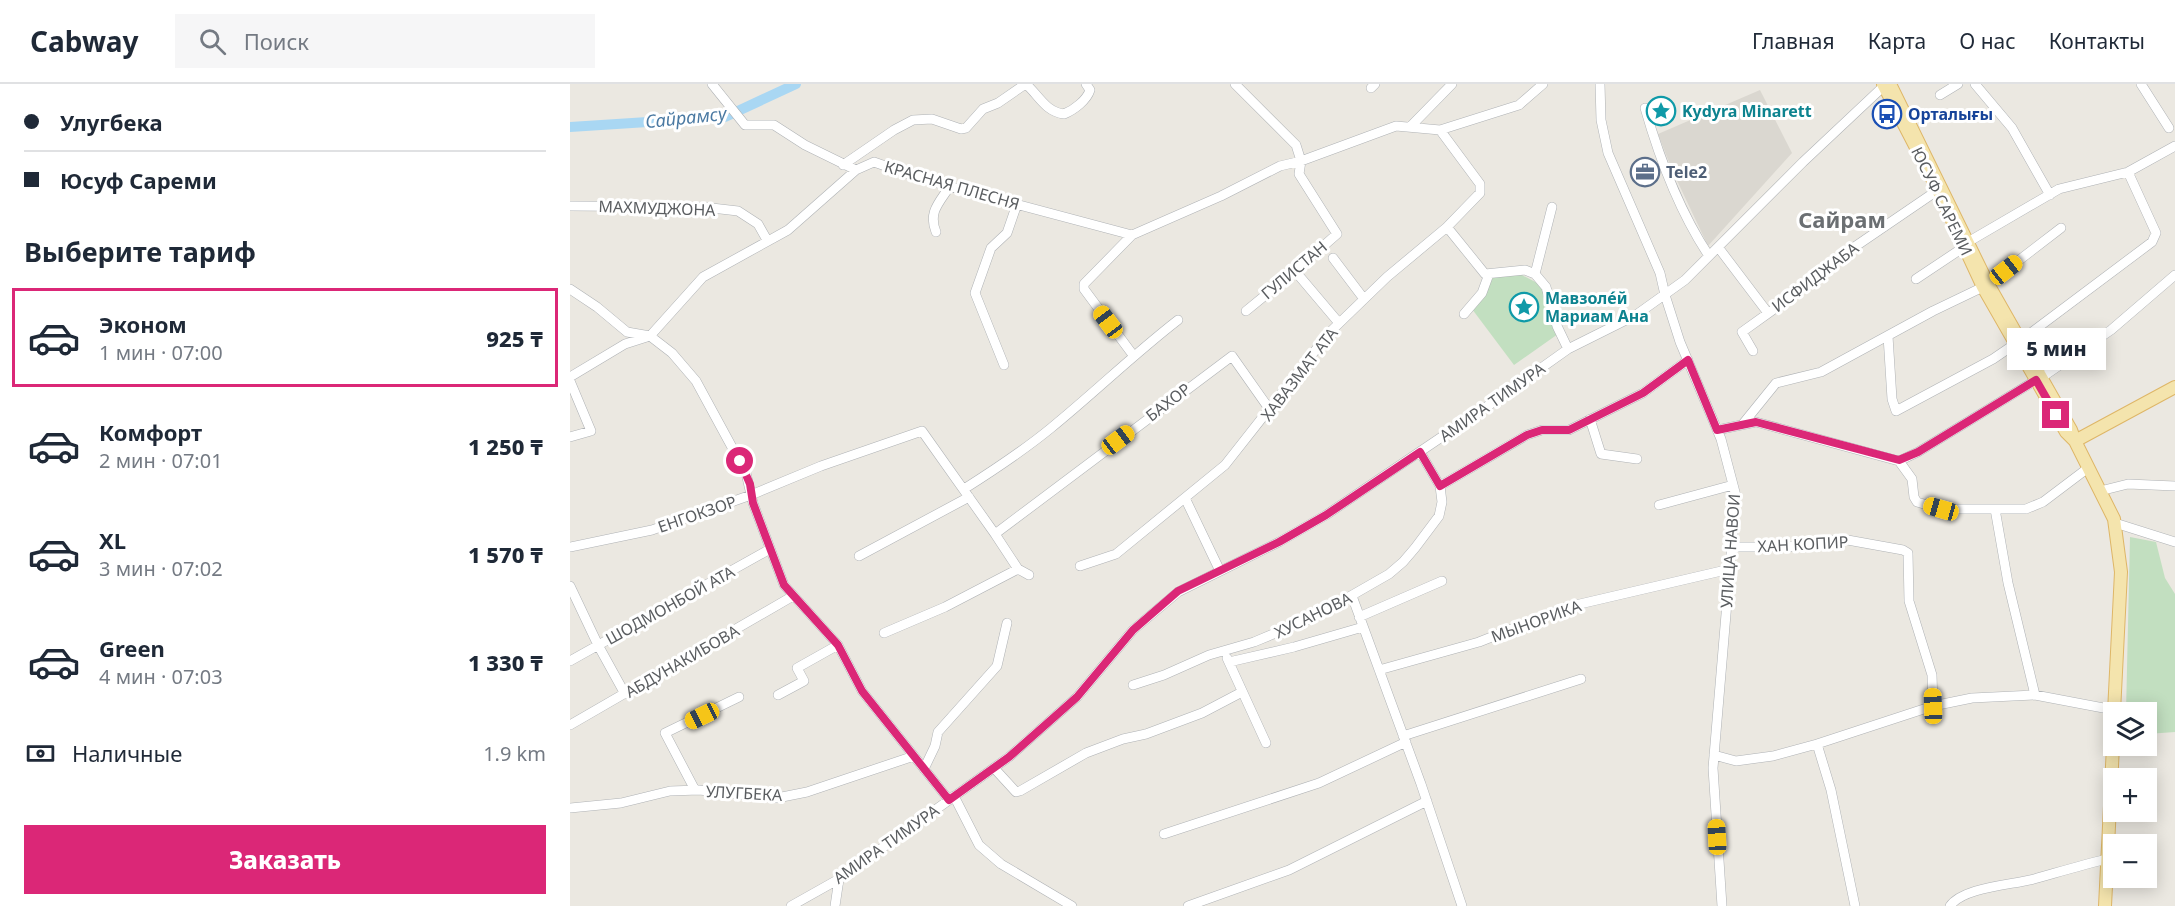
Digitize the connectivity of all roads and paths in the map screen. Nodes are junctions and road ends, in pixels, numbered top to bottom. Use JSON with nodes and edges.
{"nodes":[{"id":1,"x":712,"y":84,"type":"edge"},
{"id":2,"x":1086,"y":84,"type":"edge"},
{"id":3,"x":1236,"y":84,"type":"edge"},
{"id":4,"x":1452,"y":84,"type":"edge"},
{"id":5,"x":1543,"y":84,"type":"edge"},
{"id":6,"x":1600,"y":84,"type":"edge"},
{"id":7,"x":1886,"y":84,"type":"edge"},
{"id":8,"x":1958,"y":84,"type":"edge"},
{"id":9,"x":1975,"y":84,"type":"edge"},
{"id":10,"x":2141,"y":84,"type":"edge"},
{"id":11,"x":1940,"y":95,"type":"dead end"},
{"id":12,"x":1645,"y":108,"type":"dead end"},
{"id":13,"x":1410,"y":127,"type":"junction"},
{"id":14,"x":2169,"y":128,"type":"dead end"},
{"id":15,"x":1440,"y":130,"type":"junction"},
{"id":16,"x":2175,"y":146,"type":"edge"},
{"id":17,"x":1301,"y":161,"type":"junction"},
{"id":18,"x":843,"y":165,"type":"junction"},
{"id":19,"x":856,"y":170,"type":"junction"},
{"id":20,"x":2128,"y":172,"type":"junction"},
{"id":21,"x":950,"y":186,"type":"junction"},
{"id":22,"x":1938,"y":190,"type":"junction"},
{"id":23,"x":2050,"y":195,"type":"junction"},
{"id":24,"x":1017,"y":204,"type":"junction"},
{"id":25,"x":570,"y":206,"type":"edge"},
{"id":26,"x":1552,"y":207,"type":"dead end"},
{"id":27,"x":1447,"y":226,"type":"junction"},
{"id":28,"x":2061,"y":228,"type":"dead end"},
{"id":29,"x":936,"y":232,"type":"dead end"},
{"id":30,"x":1132,"y":235,"type":"junction"},
{"id":31,"x":767,"y":240,"type":"junction"},
{"id":32,"x":1966,"y":245,"type":"junction"},
{"id":33,"x":1718,"y":248,"type":"junction"},
{"id":34,"x":1710,"y":256,"type":"junction"},
{"id":35,"x":1333,"y":258,"type":"dead end"},
{"id":36,"x":1295,"y":272,"type":"junction"},
{"id":37,"x":1489,"y":274,"type":"junction"},
{"id":38,"x":1535,"y":274,"type":"junction"},
{"id":39,"x":2175,"y":275,"type":"edge"},
{"id":40,"x":1916,"y":279,"type":"dead end"},
{"id":41,"x":1986,"y":285,"type":"junction"},
{"id":42,"x":570,"y":289,"type":"edge"},
{"id":43,"x":1665,"y":295,"type":"junction"},
{"id":44,"x":1364,"y":299,"type":"junction"},
{"id":45,"x":1246,"y":311,"type":"dead end"},
{"id":46,"x":1768,"y":313,"type":"junction"},
{"id":47,"x":1464,"y":314,"type":"dead end"},
{"id":48,"x":1178,"y":320,"type":"dead end"},
{"id":49,"x":1339,"y":323,"type":"junction"},
{"id":50,"x":650,"y":336,"type":"junction"},
{"id":51,"x":1888,"y":336,"type":"junction"},
{"id":52,"x":2018,"y":343,"type":"junction"},
{"id":53,"x":1568,"y":349,"type":"junction"},
{"id":54,"x":1753,"y":351,"type":"dead end"},
{"id":55,"x":1133,"y":356,"type":"junction"},
{"id":56,"x":1688,"y":360,"type":"junction"},
{"id":57,"x":1004,"y":365,"type":"dead end"},
{"id":58,"x":570,"y":379,"type":"edge"},
{"id":59,"x":2039,"y":379,"type":"junction"},
{"id":60,"x":2175,"y":387,"type":"edge"},
{"id":61,"x":1270,"y":410,"type":"junction"},
{"id":62,"x":1590,"y":419,"type":"junction"},
{"id":63,"x":1742,"y":425,"type":"junction"},
{"id":64,"x":1717,"y":430,"type":"junction"},
{"id":65,"x":570,"y":437,"type":"edge"},
{"id":66,"x":2075,"y":441,"type":"junction"},
{"id":67,"x":1420,"y":452,"type":"junction"},
{"id":68,"x":1637,"y":459,"type":"dead end"},
{"id":69,"x":1899,"y":460,"type":"junction"},
{"id":70,"x":2088,"y":468,"type":"junction"},
{"id":71,"x":1733,"y":485,"type":"junction"},
{"id":72,"x":1440,"y":486,"type":"junction"},
{"id":73,"x":2175,"y":486,"type":"edge"},
{"id":74,"x":2100,"y":491,"type":"junction"},
{"id":75,"x":966,"y":493,"type":"junction"},
{"id":76,"x":751,"y":495,"type":"junction"},
{"id":77,"x":1185,"y":498,"type":"junction"},
{"id":78,"x":1659,"y":505,"type":"dead end"},
{"id":79,"x":1995,"y":509,"type":"junction"},
{"id":80,"x":2115,"y":523,"type":"junction"},
{"id":81,"x":995,"y":534,"type":"junction"},
{"id":82,"x":2175,"y":542,"type":"edge"},
{"id":83,"x":570,"y":547,"type":"edge"},
{"id":84,"x":1732,"y":547,"type":"junction"},
{"id":85,"x":770,"y":549,"type":"junction"},
{"id":86,"x":859,"y":556,"type":"dead end"},
{"id":87,"x":1080,"y":566,"type":"dead end"},
{"id":88,"x":1018,"y":569,"type":"junction"},
{"id":89,"x":1730,"y":569,"type":"junction"},
{"id":90,"x":1220,"y":571,"type":"junction"},
{"id":91,"x":1029,"y":575,"type":"dead end"},
{"id":92,"x":1442,"y":581,"type":"dead end"},
{"id":93,"x":570,"y":586,"type":"edge"},
{"id":94,"x":793,"y":596,"type":"junction"},
{"id":95,"x":1352,"y":596,"type":"junction"},
{"id":96,"x":1359,"y":617,"type":"junction"},
{"id":97,"x":1007,"y":624,"type":"dead end"},
{"id":98,"x":1363,"y":627,"type":"junction"},
{"id":99,"x":884,"y":633,"type":"dead end"},
{"id":100,"x":598,"y":645,"type":"junction"},
{"id":101,"x":838,"y":645,"type":"junction"},
{"id":102,"x":1225,"y":650,"type":"junction"},
{"id":103,"x":570,"y":661,"type":"edge"},
{"id":104,"x":1229,"y":662,"type":"junction"},
{"id":105,"x":1379,"y":670,"type":"junction"},
{"id":106,"x":1581,"y":679,"type":"dead end"},
{"id":107,"x":1132,"y":685,"type":"dead end"},
{"id":108,"x":1242,"y":692,"type":"junction"},
{"id":109,"x":625,"y":694,"type":"junction"},
{"id":110,"x":778,"y":695,"type":"dead end"},
{"id":111,"x":2035,"y":695,"type":"junction"},
{"id":112,"x":739,"y":698,"type":"dead end"},
{"id":113,"x":2114,"y":702,"type":"edge"},
{"id":114,"x":1933,"y":706,"type":"junction"},
{"id":115,"x":2103,"y":709,"type":"edge"},
{"id":116,"x":570,"y":725,"type":"edge"},
{"id":117,"x":1404,"y":739,"type":"junction"},
{"id":118,"x":1266,"y":743,"type":"dead end"},
{"id":119,"x":1817,"y":744,"type":"junction"},
{"id":120,"x":1714,"y":754,"type":"junction"},
{"id":121,"x":914,"y":756,"type":"junction"},
{"id":122,"x":2112,"y":756,"type":"edge"},
{"id":123,"x":994,"y":768,"type":"junction"},
{"id":124,"x":924,"y":769,"type":"junction"},
{"id":125,"x":695,"y":790,"type":"junction"},
{"id":126,"x":951,"y":798,"type":"junction"},
{"id":127,"x":1427,"y":801,"type":"junction"},
{"id":128,"x":570,"y":808,"type":"edge"},
{"id":129,"x":1164,"y":834,"type":"dead end"},
{"id":130,"x":2108,"y":834,"type":"edge"},
{"id":131,"x":2103,"y":860,"type":"edge"},
{"id":132,"x":839,"y":879,"type":"junction"},
{"id":133,"x":2106,"y":888,"type":"edge"},
{"id":134,"x":791,"y":906,"type":"edge"},
{"id":135,"x":835,"y":906,"type":"edge"},
{"id":136,"x":1072,"y":906,"type":"edge"},
{"id":137,"x":1188,"y":906,"type":"edge"},
{"id":138,"x":1462,"y":906,"type":"edge"},
{"id":139,"x":1722,"y":906,"type":"edge"},
{"id":140,"x":1855,"y":906,"type":"edge"},
{"id":141,"x":1950,"y":906,"type":"edge"},
{"id":142,"x":2105,"y":906,"type":"edge"}],
"edges":[{"from":1,"to":18,"type":"street"},
{"from":2,"to":18,"type":"street"},
{"from":3,"to":17,"type":"street","name":"ГУЛИСТАН"},
{"from":4,"to":13,"type":"street"},
{"from":5,"to":15,"type":"street"},
{"from":6,"to":43,"type":"street","name":"УЛИЦА НАВОИ"},
{"from":7,"to":22,"type":"main road","name":"ЮСУФ САРЕМИ"},
{"from":7,"to":32,"type":"main road","name":"ЮСУФ САРЕМИ"},
{"from":7,"to":33,"type":"street","name":"АМИРА ТИМУРА"},
{"from":8,"to":11,"type":"street"},
{"from":9,"to":23,"type":"street"},
{"from":10,"to":14,"type":"street"},
{"from":12,"to":34,"type":"street"},
{"from":13,"to":15,"type":"street"},
{"from":13,"to":17,"type":"street"},
{"from":15,"to":27,"type":"street","name":"ХАВАЗМАТ АТА"},
{"from":16,"to":20,"type":"street"},
{"from":17,"to":30,"type":"street"},
{"from":17,"to":36,"type":"street","name":"ГУЛИСТАН"},
{"from":18,"to":19,"type":"street"},
{"from":19,"to":21,"type":"street","name":"КРАСНАЯ ПЛЕСНЯ"},
{"from":19,"to":31,"type":"street"},
{"from":20,"to":23,"type":"street"},
{"from":20,"to":52,"type":"street"},
{"from":21,"to":24,"type":"street","name":"КРАСНАЯ ПЛЕСНЯ"},
{"from":21,"to":29,"type":"street"},
{"from":22,"to":32,"type":"main road","name":"ЮСУФ САРЕМИ"},
{"from":22,"to":46,"type":"street","name":"ИСФИДЖАБА"},
{"from":23,"to":32,"type":"street"},
{"from":24,"to":30,"type":"street","name":"КРАСНАЯ ПЛЕСНЯ"},
{"from":24,"to":57,"type":"street"},
{"from":25,"to":31,"type":"street","name":"МАХМУДЖОНА"},
{"from":26,"to":38,"type":"street"},
{"from":27,"to":37,"type":"street"},
{"from":27,"to":44,"type":"street","name":"ХАВАЗМАТ АТА"},
{"from":28,"to":41,"type":"street"},
{"from":30,"to":55,"type":"street"},
{"from":31,"to":50,"type":"street"},
{"from":32,"to":40,"type":"street"},
{"from":32,"to":41,"type":"main road","name":"ЮСУФ САРЕМИ"},
{"from":33,"to":34,"type":"street","name":"АМИРА ТИМУРА"},
{"from":33,"to":46,"type":"street"},
{"from":34,"to":43,"type":"street","name":"АМИРА ТИМУРА"},
{"from":35,"to":44,"type":"street"},
{"from":36,"to":45,"type":"street","name":"ГУЛИСТАН"},
{"from":36,"to":49,"type":"street"},
{"from":37,"to":38,"type":"street"},
{"from":37,"to":47,"type":"street"},
{"from":38,"to":53,"type":"street"},
{"from":39,"to":59,"type":"street"},
{"from":41,"to":51,"type":"street"},
{"from":41,"to":52,"type":"main road","name":"ЮСУФ САРЕМИ"},
{"from":42,"to":50,"type":"street"},
{"from":43,"to":53,"type":"street","name":"АМИРА ТИМУРА"},
{"from":43,"to":56,"type":"street","name":"УЛИЦА НАВОИ"},
{"from":44,"to":49,"type":"street","name":"ХАВАЗМАТ АТА"},
{"from":46,"to":54,"type":"street","name":"ИСФИДЖАБА"},
{"from":48,"to":55,"type":"street"},
{"from":49,"to":61,"type":"street","name":"ХАВАЗМАТ АТА"},
{"from":50,"to":58,"type":"street"},
{"from":50,"to":76,"type":"street"},
{"from":51,"to":52,"type":"street"},
{"from":51,"to":63,"type":"street"},
{"from":52,"to":59,"type":"main road","name":"ЮСУФ САРЕМИ"},
{"from":53,"to":67,"type":"street","name":"АМИРА ТИМУРА"},
{"from":55,"to":75,"type":"street"},
{"from":56,"to":62,"type":"street"},
{"from":56,"to":64,"type":"street","name":"УЛИЦА НАВОИ"},
{"from":58,"to":65,"type":"street"},
{"from":59,"to":66,"type":"main road","name":"ЮСУФ САРЕМИ"},
{"from":59,"to":69,"type":"street"},
{"from":60,"to":66,"type":"main road"},
{"from":61,"to":77,"type":"street","name":"ХАВАЗМАТ АТА"},
{"from":61,"to":81,"type":"street","name":"БАХОР"},
{"from":62,"to":68,"type":"street"},
{"from":62,"to":72,"type":"street"},
{"from":63,"to":64,"type":"street"},
{"from":63,"to":69,"type":"street"},
{"from":64,"to":71,"type":"street","name":"УЛИЦА НАВОИ"},
{"from":66,"to":70,"type":"main road","name":"ЮСУФ САРЕМИ"},
{"from":67,"to":72,"type":"street"},
{"from":67,"to":90,"type":"street","name":"АМИРА ТИМУРА"},
{"from":69,"to":79,"type":"street"},
{"from":70,"to":74,"type":"main road","name":"ЮСУФ САРЕМИ"},
{"from":70,"to":79,"type":"street"},
{"from":71,"to":78,"type":"street"},
{"from":71,"to":84,"type":"street","name":"УЛИЦА НАВОИ"},
{"from":72,"to":95,"type":"street","name":"ХУСАНОВА"},
{"from":73,"to":74,"type":"street"},
{"from":74,"to":80,"type":"main road","name":"ЮСУФ САРЕМИ"},
{"from":75,"to":76,"type":"street","name":"ЕНГОКЗОР"},
{"from":75,"to":81,"type":"street"},
{"from":75,"to":86,"type":"street"},
{"from":76,"to":83,"type":"street","name":"ЕНГОКЗОР"},
{"from":76,"to":85,"type":"street"},
{"from":77,"to":87,"type":"street","name":"ХАВАЗМАТ АТА"},
{"from":77,"to":90,"type":"street"},
{"from":79,"to":111,"type":"street"},
{"from":80,"to":82,"type":"street"},
{"from":80,"to":113,"type":"main road","name":"ЮСУФ САРЕМИ"},
{"from":81,"to":88,"type":"street"},
{"from":84,"to":89,"type":"street","name":"УЛИЦА НАВОИ"},
{"from":84,"to":114,"type":"street","name":"ХАН КОПИР"},
{"from":85,"to":94,"type":"street"},
{"from":85,"to":100,"type":"street","name":"ШОДМОНБОЙ АТА"},
{"from":88,"to":91,"type":"street"},
{"from":88,"to":99,"type":"street"},
{"from":89,"to":105,"type":"street","name":"МЫНОРИКА"},
{"from":89,"to":120,"type":"street","name":"УЛИЦА НАВОИ"},
{"from":90,"to":123,"type":"street","name":"АМИРА ТИМУРА"},
{"from":92,"to":96,"type":"street"},
{"from":93,"to":100,"type":"street"},
{"from":94,"to":101,"type":"street"},
{"from":94,"to":109,"type":"street","name":"АБДУНАКИБОВА"},
{"from":95,"to":96,"type":"street"},
{"from":95,"to":102,"type":"street","name":"ХУСАНОВА"},
{"from":96,"to":98,"type":"street"},
{"from":97,"to":124,"type":"street"},
{"from":98,"to":104,"type":"street"},
{"from":98,"to":105,"type":"street"},
{"from":100,"to":103,"type":"street","name":"ШОДМОНБОЙ АТА"},
{"from":100,"to":109,"type":"street"},
{"from":101,"to":110,"type":"street"},
{"from":101,"to":121,"type":"street"},
{"from":102,"to":104,"type":"street"},
{"from":102,"to":107,"type":"street","name":"ХУСАНОВА"},
{"from":104,"to":108,"type":"street"},
{"from":105,"to":117,"type":"street"},
{"from":106,"to":117,"type":"street"},
{"from":108,"to":118,"type":"street"},
{"from":108,"to":123,"type":"street"},
{"from":109,"to":116,"type":"street","name":"АБДУНАКИБОВА"},
{"from":111,"to":114,"type":"street"},
{"from":111,"to":115,"type":"street"},
{"from":112,"to":125,"type":"street"},
{"from":114,"to":119,"type":"street"},
{"from":117,"to":127,"type":"street"},
{"from":117,"to":129,"type":"street"},
{"from":119,"to":120,"type":"street"},
{"from":119,"to":140,"type":"street"},
{"from":120,"to":139,"type":"street","name":"УЛИЦА НАВОИ"},
{"from":121,"to":124,"type":"street"},
{"from":121,"to":125,"type":"street","name":"УЛУГБЕКА"},
{"from":122,"to":130,"type":"main road"},
{"from":123,"to":126,"type":"street","name":"АМИРА ТИМУРА"},
{"from":124,"to":126,"type":"street"},
{"from":125,"to":128,"type":"street","name":"УЛУГБЕКА"},
{"from":126,"to":132,"type":"street","name":"АМИРА ТИМУРА"},
{"from":126,"to":136,"type":"street"},
{"from":127,"to":137,"type":"street"},
{"from":127,"to":138,"type":"street"},
{"from":131,"to":141,"type":"street"},
{"from":132,"to":134,"type":"street","name":"АМИРА ТИМУРА"},
{"from":132,"to":135,"type":"street"},
{"from":133,"to":142,"type":"main road"}]}
